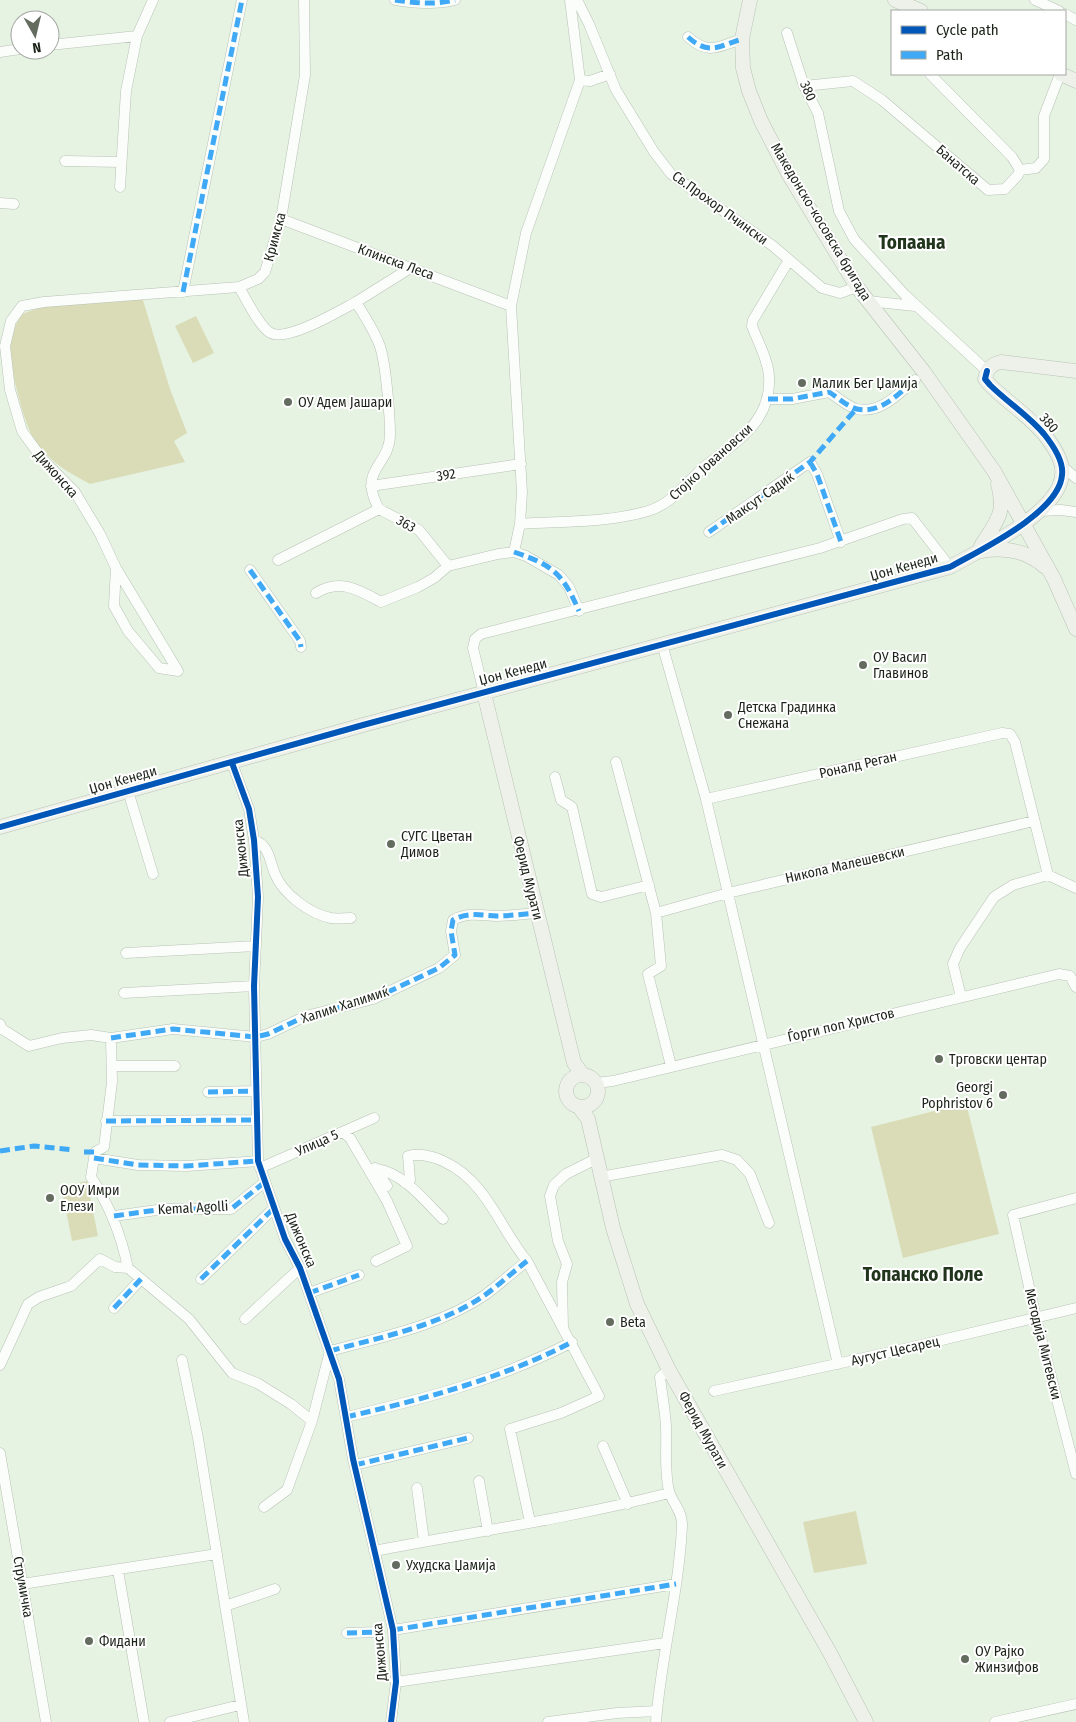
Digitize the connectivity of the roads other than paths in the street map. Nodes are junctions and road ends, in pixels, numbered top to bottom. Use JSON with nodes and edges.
{"nodes":[{"id":1,"x":153,"y":0,"type":"edge"},
{"id":2,"x":242,"y":0,"type":"edge"},
{"id":3,"x":304,"y":0,"type":"edge"},
{"id":4,"x":395,"y":0,"type":"edge"},
{"id":5,"x":455,"y":0,"type":"edge"},
{"id":6,"x":570,"y":0,"type":"edge"},
{"id":7,"x":576,"y":0,"type":"edge"},
{"id":8,"x":895,"y":0,"type":"edge"},
{"id":9,"x":1035,"y":0,"type":"edge"},
{"id":10,"x":750,"y":2,"type":"edge"},
{"id":11,"x":919,"y":10,"type":"edge"},
{"id":12,"x":1057,"y":10,"type":"edge"},
{"id":13,"x":787,"y":33,"type":"dead end"},
{"id":14,"x":137,"y":36,"type":"junction"},
{"id":15,"x":688,"y":37,"type":"dead end"},
{"id":16,"x":742,"y":38,"type":"junction"},
{"id":17,"x":60,"y":45,"type":"edge"},
{"id":18,"x":610,"y":74,"type":"junction"},
{"id":19,"x":931,"y":75,"type":"edge"},
{"id":20,"x":1061,"y":75,"type":"edge"},
{"id":21,"x":1063,"y":75,"type":"edge"},
{"id":22,"x":580,"y":80,"type":"junction"},
{"id":23,"x":1076,"y":81,"type":"edge"},
{"id":24,"x":804,"y":86,"type":"junction"},
{"id":25,"x":65,"y":161,"type":"dead end"},
{"id":26,"x":121,"y":162,"type":"junction"},
{"id":27,"x":1020,"y":170,"type":"junction"},
{"id":28,"x":120,"y":187,"type":"dead end"},
{"id":29,"x":0,"y":203,"type":"edge"},
{"id":30,"x":14,"y":204,"type":"dead end"},
{"id":31,"x":281,"y":220,"type":"junction"},
{"id":32,"x":789,"y":260,"type":"junction"},
{"id":33,"x":412,"y":267,"type":"junction"},
{"id":34,"x":239,"y":287,"type":"junction"},
{"id":35,"x":857,"y":287,"type":"junction"},
{"id":36,"x":183,"y":292,"type":"junction"},
{"id":37,"x":868,"y":301,"type":"junction"},
{"id":38,"x":356,"y":302,"type":"junction"},
{"id":39,"x":511,"y":306,"type":"junction"},
{"id":40,"x":915,"y":306,"type":"junction"},
{"id":41,"x":2,"y":345,"type":"edge"},
{"id":42,"x":987,"y":371,"type":"junction"},
{"id":43,"x":1076,"y":371,"type":"edge"},
{"id":44,"x":915,"y":380,"type":"dead end"},
{"id":45,"x":768,"y":399,"type":"junction"},
{"id":46,"x":521,"y":464,"type":"junction"},
{"id":47,"x":1062,"y":466,"type":"junction"},
{"id":48,"x":994,"y":471,"type":"junction"},
{"id":49,"x":1076,"y":478,"type":"edge"},
{"id":50,"x":371,"y":486,"type":"junction"},
{"id":51,"x":380,"y":509,"type":"junction"},
{"id":52,"x":1039,"y":511,"type":"junction"},
{"id":53,"x":1076,"y":512,"type":"edge"},
{"id":54,"x":1024,"y":522,"type":"junction"},
{"id":55,"x":520,"y":524,"type":"junction"},
{"id":56,"x":709,"y":532,"type":"dead end"},
{"id":57,"x":841,"y":542,"type":"junction"},
{"id":58,"x":978,"y":551,"type":"junction"},
{"id":59,"x":514,"y":552,"type":"junction"},
{"id":60,"x":278,"y":560,"type":"dead end"},
{"id":61,"x":448,"y":566,"type":"junction"},
{"id":62,"x":950,"y":567,"type":"junction"},
{"id":63,"x":116,"y":568,"type":"junction"},
{"id":64,"x":250,"y":570,"type":"dead end"},
{"id":65,"x":1051,"y":573,"type":"junction"},
{"id":66,"x":316,"y":593,"type":"dead end"},
{"id":67,"x":578,"y":611,"type":"junction"},
{"id":68,"x":1076,"y":629,"type":"edge"},
{"id":69,"x":662,"y":644,"type":"junction"},
{"id":70,"x":301,"y":647,"type":"dead end"},
{"id":71,"x":484,"y":693,"type":"junction"},
{"id":72,"x":616,"y":762,"type":"dead end"},
{"id":73,"x":232,"y":763,"type":"junction"},
{"id":74,"x":555,"y":777,"type":"dead end"},
{"id":75,"x":128,"y":791,"type":"junction"},
{"id":76,"x":706,"y":799,"type":"junction"},
{"id":77,"x":1034,"y":821,"type":"junction"},
{"id":78,"x":0,"y":827,"type":"edge"},
{"id":79,"x":254,"y":840,"type":"junction"},
{"id":80,"x":153,"y":874,"type":"dead end"},
{"id":81,"x":1048,"y":875,"type":"junction"},
{"id":82,"x":649,"y":886,"type":"junction"},
{"id":83,"x":1076,"y":888,"type":"edge"},
{"id":84,"x":728,"y":893,"type":"junction"},
{"id":85,"x":536,"y":913,"type":"junction"},
{"id":86,"x":656,"y":913,"type":"junction"},
{"id":87,"x":351,"y":918,"type":"dead end"},
{"id":88,"x":256,"y":946,"type":"junction"},
{"id":89,"x":126,"y":952,"type":"dead end"},
{"id":90,"x":254,"y":986,"type":"junction"},
{"id":91,"x":1076,"y":987,"type":"edge"},
{"id":92,"x":124,"y":993,"type":"dead end"},
{"id":93,"x":962,"y":997,"type":"junction"},
{"id":94,"x":1,"y":1029,"type":"edge"},
{"id":95,"x":256,"y":1036,"type":"junction"},
{"id":96,"x":111,"y":1038,"type":"junction"},
{"id":97,"x":763,"y":1044,"type":"junction"},
{"id":98,"x":112,"y":1066,"type":"junction"},
{"id":99,"x":175,"y":1066,"type":"dead end"},
{"id":100,"x":671,"y":1066,"type":"junction"},
{"id":101,"x":577,"y":1077,"type":"junction"},
{"id":102,"x":597,"y":1087,"type":"junction"},
{"id":103,"x":256,"y":1091,"type":"junction"},
{"id":104,"x":208,"y":1092,"type":"dead end"},
{"id":105,"x":585,"y":1106,"type":"junction"},
{"id":106,"x":374,"y":1118,"type":"dead end"},
{"id":107,"x":257,"y":1120,"type":"junction"},
{"id":108,"x":106,"y":1121,"type":"junction"},
{"id":109,"x":343,"y":1132,"type":"junction"},
{"id":110,"x":94,"y":1158,"type":"junction"},
{"id":111,"x":362,"y":1159,"type":"junction"},
{"id":112,"x":596,"y":1159,"type":"junction"},
{"id":113,"x":259,"y":1164,"type":"junction"},
{"id":114,"x":376,"y":1169,"type":"junction"},
{"id":115,"x":600,"y":1177,"type":"junction"},
{"id":116,"x":265,"y":1182,"type":"junction"},
{"id":117,"x":405,"y":1183,"type":"junction"},
{"id":118,"x":386,"y":1186,"type":"dead end"},
{"id":119,"x":1076,"y":1198,"type":"edge"},
{"id":120,"x":274,"y":1208,"type":"junction"},
{"id":121,"x":114,"y":1216,"type":"junction"},
{"id":122,"x":443,"y":1219,"type":"dead end"},
{"id":123,"x":769,"y":1223,"type":"dead end"},
{"id":124,"x":376,"y":1261,"type":"dead end"},
{"id":125,"x":527,"y":1261,"type":"junction"},
{"id":126,"x":128,"y":1268,"type":"junction"},
{"id":127,"x":300,"y":1268,"type":"junction"},
{"id":128,"x":359,"y":1275,"type":"dead end"},
{"id":129,"x":141,"y":1279,"type":"junction"},
{"id":130,"x":201,"y":1279,"type":"dead end"},
{"id":131,"x":309,"y":1293,"type":"junction"},
{"id":132,"x":114,"y":1308,"type":"dead end"},
{"id":133,"x":1076,"y":1308,"type":"edge"},
{"id":134,"x":1036,"y":1318,"type":"junction"},
{"id":135,"x":245,"y":1320,"type":"dead end"},
{"id":136,"x":563,"y":1332,"type":"junction"},
{"id":137,"x":572,"y":1342,"type":"junction"},
{"id":138,"x":330,"y":1351,"type":"junction"},
{"id":139,"x":182,"y":1360,"type":"dead end"},
{"id":140,"x":838,"y":1364,"type":"junction"},
{"id":141,"x":0,"y":1365,"type":"edge"},
{"id":142,"x":669,"y":1370,"type":"junction"},
{"id":143,"x":714,"y":1391,"type":"dead end"},
{"id":144,"x":346,"y":1417,"type":"junction"},
{"id":145,"x":312,"y":1421,"type":"junction"},
{"id":146,"x":468,"y":1438,"type":"dead end"},
{"id":147,"x":603,"y":1446,"type":"dead end"},
{"id":148,"x":0,"y":1453,"type":"edge"},
{"id":149,"x":355,"y":1466,"type":"junction"},
{"id":150,"x":1076,"y":1474,"type":"edge"},
{"id":151,"x":479,"y":1481,"type":"dead end"},
{"id":152,"x":417,"y":1488,"type":"dead end"},
{"id":153,"x":670,"y":1493,"type":"junction"},
{"id":154,"x":628,"y":1504,"type":"junction"},
{"id":155,"x":264,"y":1506,"type":"dead end"},
{"id":156,"x":530,"y":1522,"type":"junction"},
{"id":157,"x":488,"y":1531,"type":"junction"},
{"id":158,"x":424,"y":1541,"type":"junction"},
{"id":159,"x":374,"y":1551,"type":"junction"},
{"id":160,"x":217,"y":1554,"type":"junction"},
{"id":161,"x":118,"y":1570,"type":"junction"},
{"id":162,"x":22,"y":1584,"type":"junction"},
{"id":163,"x":676,"y":1584,"type":"junction"},
{"id":164,"x":275,"y":1589,"type":"dead end"},
{"id":165,"x":225,"y":1606,"type":"junction"},
{"id":166,"x":393,"y":1630,"type":"junction"},
{"id":167,"x":379,"y":1632,"type":"dead end"},
{"id":168,"x":347,"y":1633,"type":"dead end"},
{"id":169,"x":666,"y":1643,"type":"junction"},
{"id":170,"x":396,"y":1682,"type":"junction"},
{"id":171,"x":1076,"y":1704,"type":"edge"},
{"id":172,"x":240,"y":1706,"type":"junction"},
{"id":173,"x":657,"y":1717,"type":"edge"},
{"id":174,"x":46,"y":1722,"type":"edge"},
{"id":175,"x":144,"y":1722,"type":"edge"},
{"id":176,"x":170,"y":1722,"type":"edge"},
{"id":177,"x":244,"y":1722,"type":"edge"},
{"id":178,"x":391,"y":1722,"type":"edge"},
{"id":179,"x":548,"y":1722,"type":"edge"},
{"id":180,"x":866,"y":1722,"type":"edge"},
{"id":181,"x":995,"y":1722,"type":"edge"}],
"edges":[{"from":1,"to":14,"type":"street"},
{"from":2,"to":36,"type":"street"},
{"from":3,"to":31,"type":"street","name":"Кримска"},
{"from":4,"to":5,"type":"street"},
{"from":6,"to":22,"type":"street"},
{"from":7,"to":18,"type":"street","name":"Св.Прохор Пчински"},
{"from":8,"to":11,"type":"street"},
{"from":9,"to":12,"type":"street"},
{"from":10,"to":16,"type":"street","name":"Македонско-косовска бригада"},
{"from":13,"to":24,"type":"street","name":"380","number":"380"},
{"from":14,"to":17,"type":"street"},
{"from":14,"to":26,"type":"street"},
{"from":15,"to":16,"type":"street"},
{"from":16,"to":35,"type":"street","name":"Македонско-косовска бригада"},
{"from":18,"to":22,"type":"street"},
{"from":18,"to":32,"type":"street","name":"Св.Прохор Пчински"},
{"from":19,"to":27,"type":"street"},
{"from":20,"to":27,"type":"street"},
{"from":21,"to":23,"type":"street"},
{"from":22,"to":39,"type":"street"},
{"from":24,"to":27,"type":"street","name":"Банатска"},
{"from":24,"to":40,"type":"street","name":"380"},
{"from":25,"to":26,"type":"street"},
{"from":26,"to":28,"type":"street"},
{"from":29,"to":30,"type":"street"},
{"from":31,"to":33,"type":"street","name":"Клинска Леса"},
{"from":31,"to":34,"type":"street","name":"Кримска"},
{"from":32,"to":35,"type":"street","name":"Св.Прохор Пчински"},
{"from":32,"to":45,"type":"street","name":"Стојко Јовановски"},
{"from":33,"to":38,"type":"street"},
{"from":33,"to":39,"type":"street","name":"Клинска Леса"},
{"from":34,"to":36,"type":"street","name":"Кримска"},
{"from":34,"to":38,"type":"street"},
{"from":35,"to":37,"type":"street","name":"Македонско-косовска бригада"},
{"from":36,"to":41,"type":"street","name":"Кримска"},
{"from":37,"to":40,"type":"street"},
{"from":37,"to":48,"type":"street","name":"Македонско-косовска бригада"},
{"from":38,"to":50,"type":"street"},
{"from":39,"to":46,"type":"street"},
{"from":40,"to":42,"type":"street","name":"380"},
{"from":41,"to":63,"type":"street","name":"Дижонска"},
{"from":42,"to":43,"type":"street"},
{"from":42,"to":47,"type":"street","name":"380"},
{"from":44,"to":45,"type":"street"},
{"from":45,"to":55,"type":"street","name":"Стојко Јовановски"},
{"from":46,"to":50,"type":"street","name":"392"},
{"from":46,"to":55,"type":"street"},
{"from":47,"to":49,"type":"street"},
{"from":47,"to":52,"type":"street"},
{"from":48,"to":54,"type":"street","name":"Македонско-косовска бригада"},
{"from":48,"to":58,"type":"street"},
{"from":50,"to":51,"type":"street"},
{"from":51,"to":60,"type":"street"},
{"from":51,"to":61,"type":"street","name":"363"},
{"from":52,"to":53,"type":"street"},
{"from":52,"to":54,"type":"street"},
{"from":54,"to":58,"type":"street","name":"Џон Кенеди"},
{"from":54,"to":65,"type":"street","name":"Македонско-косовска бригада"},
{"from":55,"to":59,"type":"street"},
{"from":56,"to":57,"type":"street","name":"Максут Садиќ"},
{"from":57,"to":62,"type":"street"},
{"from":57,"to":67,"type":"street"},
{"from":58,"to":62,"type":"street","name":"Џон Кенеди"},
{"from":58,"to":65,"type":"street"},
{"from":59,"to":61,"type":"street"},
{"from":59,"to":67,"type":"street"},
{"from":61,"to":66,"type":"street"},
{"from":62,"to":69,"type":"street","name":"Џон Кенеди"},
{"from":63,"to":63,"type":"street","name":"Дижонска"},
{"from":64,"to":70,"type":"street"},
{"from":65,"to":68,"type":"street","name":"Македонско-косовска бригада"},
{"from":67,"to":71,"type":"street"},
{"from":69,"to":71,"type":"street","name":"Џон Кенеди"},
{"from":69,"to":76,"type":"street"},
{"from":71,"to":73,"type":"street","name":"Џон Кенеди"},
{"from":71,"to":85,"type":"street","name":"Ферид Мурати"},
{"from":72,"to":82,"type":"street"},
{"from":73,"to":75,"type":"street","name":"Џон Кенеди"},
{"from":73,"to":79,"type":"street","name":"Дижонска"},
{"from":74,"to":82,"type":"street"},
{"from":75,"to":78,"type":"street","name":"Џон Кенеди"},
{"from":75,"to":80,"type":"street"},
{"from":76,"to":77,"type":"street","name":"Роналд Реган"},
{"from":76,"to":84,"type":"street"},
{"from":77,"to":81,"type":"street"},
{"from":77,"to":84,"type":"street","name":"Никола Малешевски"},
{"from":79,"to":87,"type":"street"},
{"from":79,"to":88,"type":"street","name":"Дижонска"},
{"from":81,"to":83,"type":"street"},
{"from":81,"to":93,"type":"street"},
{"from":82,"to":86,"type":"street"},
{"from":84,"to":86,"type":"street","name":"Никола Малешевски"},
{"from":84,"to":97,"type":"street"},
{"from":85,"to":95,"type":"street","name":"Халим Халимиќ"},
{"from":85,"to":101,"type":"street","name":"Ферид Мурати"},
{"from":86,"to":100,"type":"street"},
{"from":88,"to":89,"type":"street"},
{"from":88,"to":90,"type":"street","name":"Дижонска"},
{"from":90,"to":92,"type":"street"},
{"from":90,"to":95,"type":"street","name":"Дижонска"},
{"from":91,"to":93,"type":"street","name":"Ѓорги поп Христов"},
{"from":93,"to":97,"type":"street","name":"Ѓорги поп Христов"},
{"from":94,"to":96,"type":"street","name":"Халим Халимиќ"},
{"from":95,"to":96,"type":"street","name":"Халим Халимиќ"},
{"from":95,"to":103,"type":"street","name":"Дижонска"},
{"from":96,"to":98,"type":"street"},
{"from":97,"to":100,"type":"street","name":"Ѓорги поп Христов"},
{"from":97,"to":140,"type":"street"},
{"from":98,"to":99,"type":"street"},
{"from":98,"to":108,"type":"street"},
{"from":100,"to":102,"type":"street","name":"Ѓорги поп Христов"},
{"from":101,"to":102,"type":"street"},
{"from":101,"to":105,"type":"street","name":"Ферид Мурати"},
{"from":102,"to":105,"type":"street"},
{"from":103,"to":104,"type":"street"},
{"from":103,"to":107,"type":"street","name":"Дижонска"},
{"from":105,"to":112,"type":"street","name":"Ферид Мурати"},
{"from":106,"to":109,"type":"street","name":"Улица 5"},
{"from":107,"to":108,"type":"street"},
{"from":107,"to":113,"type":"street","name":"Дижонска"},
{"from":108,"to":110,"type":"street"},
{"from":109,"to":111,"type":"street"},
{"from":109,"to":113,"type":"street","name":"Улица 5"},
{"from":110,"to":113,"type":"street","name":"Улица 5"},
{"from":110,"to":121,"type":"street"},
{"from":111,"to":114,"type":"street"},
{"from":111,"to":124,"type":"street"},
{"from":112,"to":115,"type":"street","name":"Ферид Мурати"},
{"from":112,"to":136,"type":"street"},
{"from":113,"to":116,"type":"street","name":"Дижонска"},
{"from":114,"to":117,"type":"street"},
{"from":114,"to":118,"type":"street"},
{"from":115,"to":123,"type":"street"},
{"from":115,"to":142,"type":"street","name":"Ферид Мурати"},
{"from":116,"to":120,"type":"street","name":"Дижонска"},
{"from":116,"to":121,"type":"street","name":"Kemal Agolli"},
{"from":117,"to":122,"type":"street"},
{"from":117,"to":125,"type":"street"},
{"from":119,"to":134,"type":"street","name":"Методија Митевски"},
{"from":120,"to":127,"type":"street","name":"Дижонска"},
{"from":120,"to":130,"type":"street"},
{"from":121,"to":126,"type":"street"},
{"from":125,"to":136,"type":"street"},
{"from":125,"to":138,"type":"street"},
{"from":126,"to":129,"type":"street"},
{"from":126,"to":141,"type":"street"},
{"from":127,"to":131,"type":"street","name":"Дижонска"},
{"from":127,"to":135,"type":"street"},
{"from":128,"to":131,"type":"street"},
{"from":129,"to":132,"type":"street"},
{"from":129,"to":145,"type":"street"},
{"from":131,"to":138,"type":"street","name":"Дижонска"},
{"from":133,"to":134,"type":"street","name":"Аугуст Цесарец"},
{"from":134,"to":140,"type":"street","name":"Аугуст Цесарец"},
{"from":134,"to":150,"type":"street","name":"Методија Митевски"},
{"from":136,"to":137,"type":"street"},
{"from":137,"to":144,"type":"street"},
{"from":137,"to":156,"type":"street"},
{"from":138,"to":144,"type":"street","name":"Дижонска"},
{"from":138,"to":145,"type":"street"},
{"from":139,"to":160,"type":"street"},
{"from":140,"to":143,"type":"street","name":"Аугуст Цесарец"},
{"from":142,"to":153,"type":"street"},
{"from":142,"to":180,"type":"street","name":"Ферид Мурати"},
{"from":144,"to":149,"type":"street","name":"Дижонска"},
{"from":145,"to":155,"type":"street"},
{"from":146,"to":149,"type":"street"},
{"from":147,"to":154,"type":"street"},
{"from":148,"to":162,"type":"street","name":"Струмичка"},
{"from":149,"to":159,"type":"street","name":"Дижонска"},
{"from":151,"to":157,"type":"street"},
{"from":152,"to":158,"type":"street"},
{"from":153,"to":154,"type":"street"},
{"from":153,"to":163,"type":"street"},
{"from":154,"to":156,"type":"street"},
{"from":156,"to":157,"type":"street"},
{"from":157,"to":158,"type":"street"},
{"from":158,"to":159,"type":"street"},
{"from":159,"to":166,"type":"street","name":"Дижонска"},
{"from":160,"to":161,"type":"street"},
{"from":160,"to":165,"type":"street"},
{"from":161,"to":162,"type":"street"},
{"from":161,"to":175,"type":"street"},
{"from":162,"to":174,"type":"street","name":"Струмичка"},
{"from":163,"to":166,"type":"street"},
{"from":163,"to":169,"type":"street"},
{"from":164,"to":165,"type":"street"},
{"from":165,"to":172,"type":"street"},
{"from":166,"to":170,"type":"street","name":"Дижонска"},
{"from":167,"to":168,"type":"street"},
{"from":169,"to":170,"type":"street"},
{"from":169,"to":173,"type":"street"},
{"from":170,"to":178,"type":"street","name":"Дижонска"},
{"from":171,"to":181,"type":"street"},
{"from":172,"to":176,"type":"street"},
{"from":172,"to":177,"type":"street"},
{"from":173,"to":179,"type":"street"}]}
